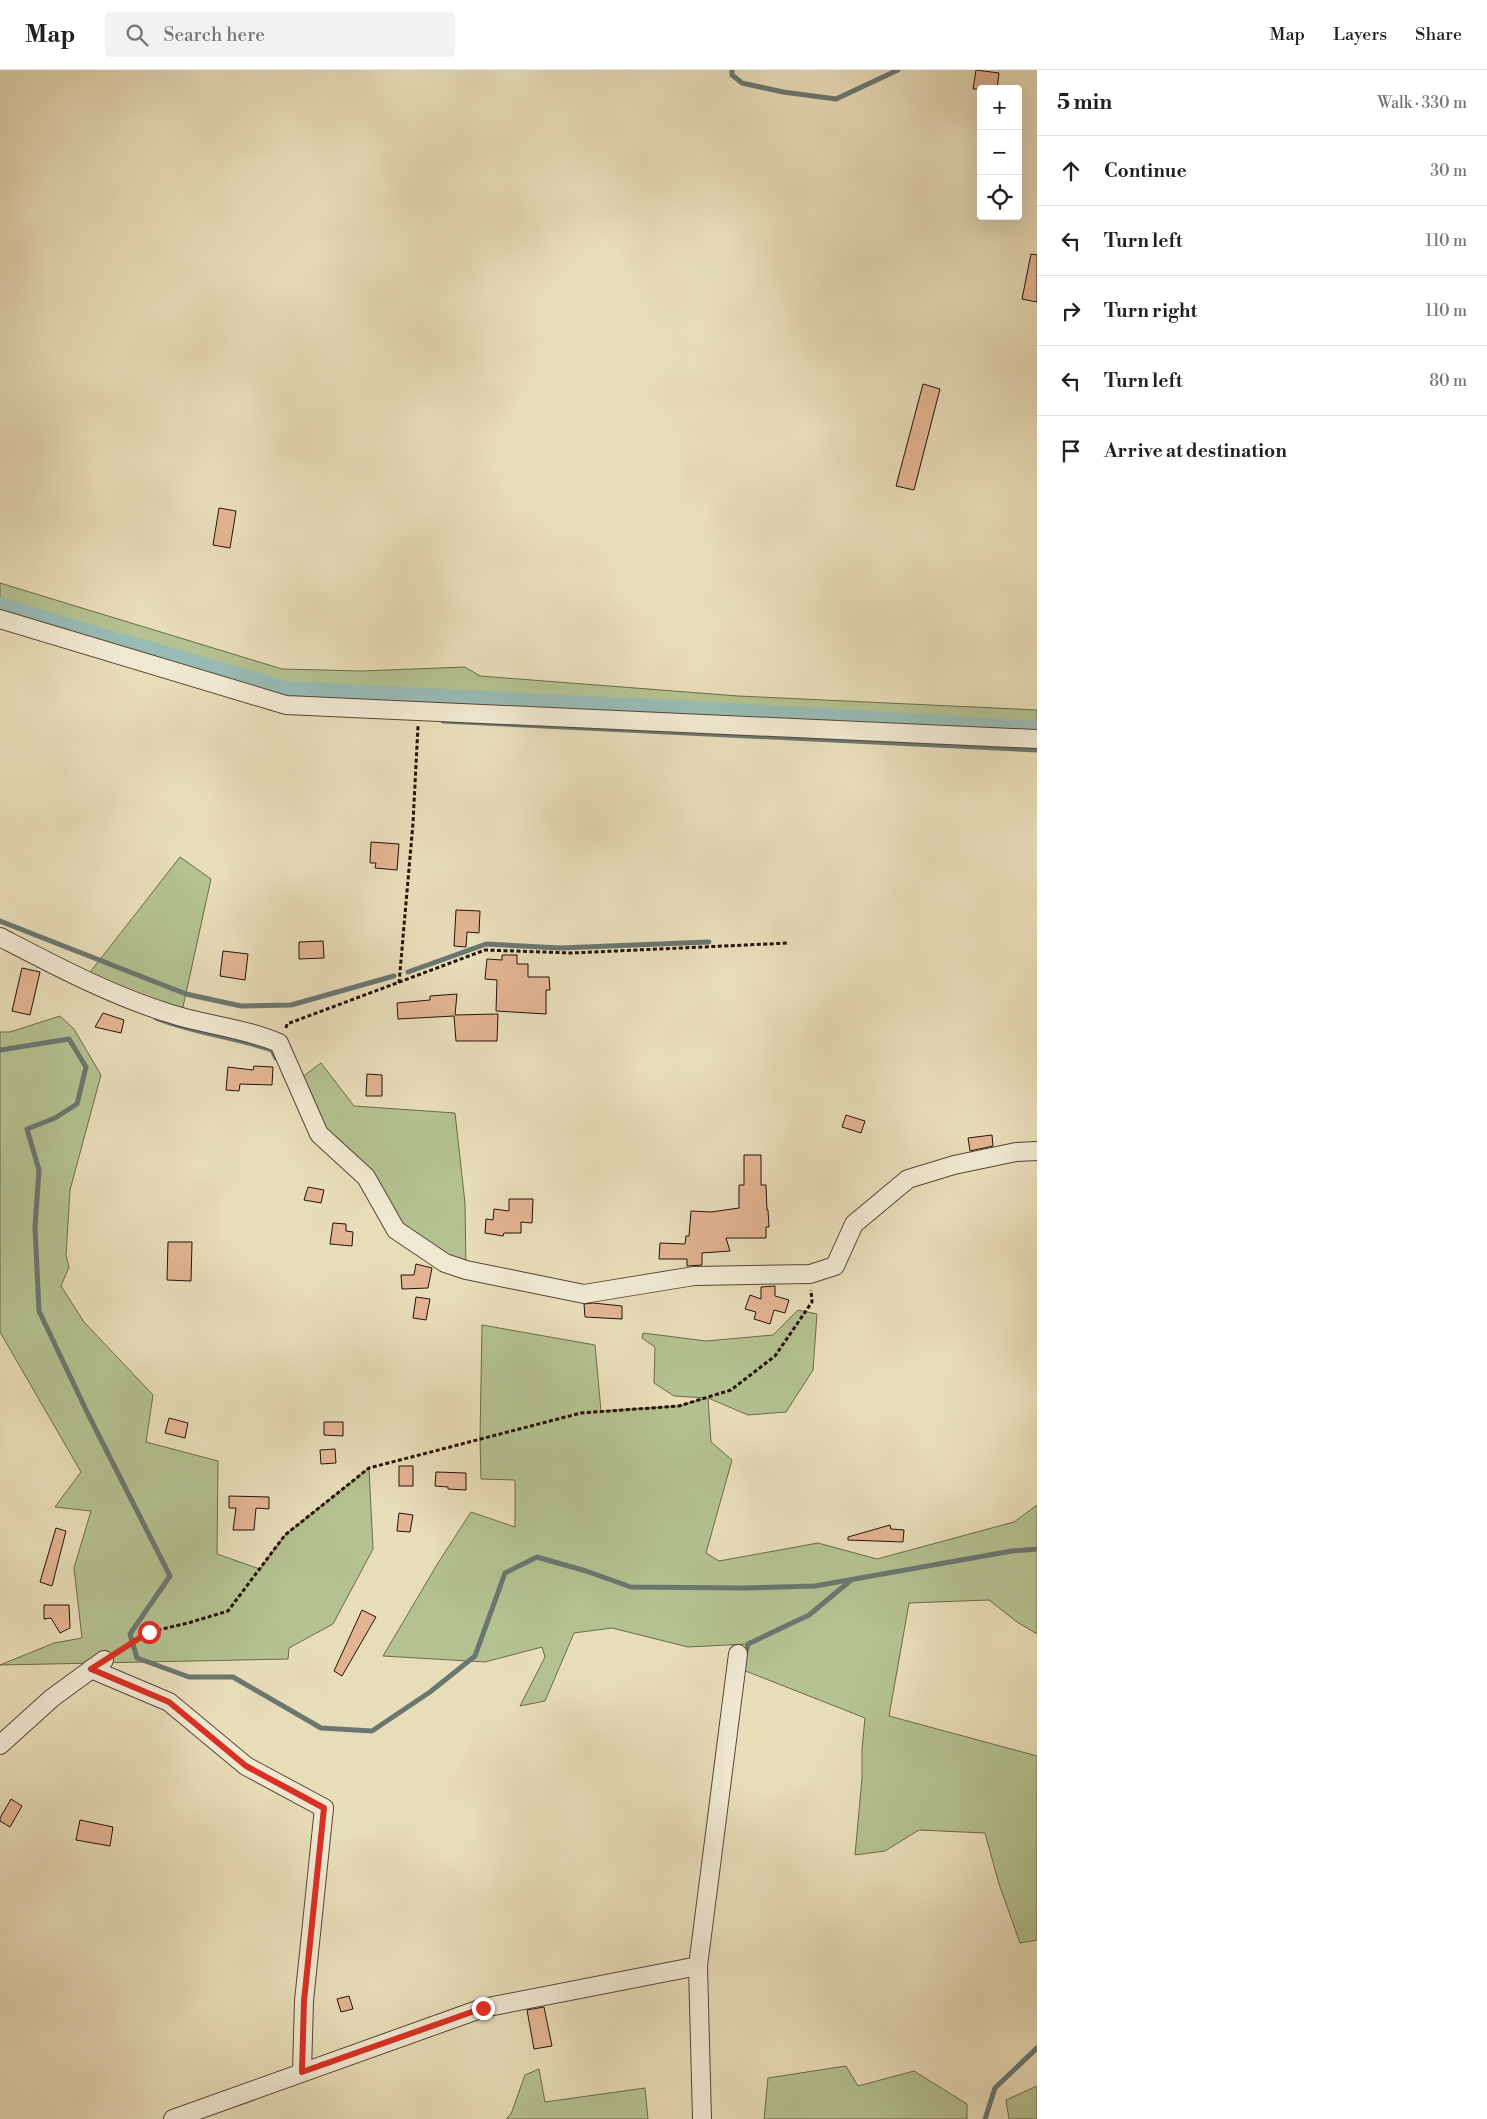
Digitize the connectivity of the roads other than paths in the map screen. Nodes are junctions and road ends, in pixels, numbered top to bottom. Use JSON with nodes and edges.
{"nodes":[{"id":1,"x":0,"y":619,"type":"edge"},
{"id":2,"x":1037,"y":739,"type":"edge"},
{"id":3,"x":0,"y":937,"type":"edge"},
{"id":4,"x":1037,"y":1152,"type":"edge"},
{"id":5,"x":738,"y":1654,"type":"dead end"},
{"id":6,"x":0,"y":1745,"type":"edge"},
{"id":7,"x":698,"y":1966,"type":"junction"},
{"id":8,"x":302,"y":2072,"type":"junction"},
{"id":9,"x":173,"y":2119,"type":"edge"},
{"id":10,"x":702,"y":2119,"type":"edge"}],
"edges":[{"from":1,"to":2,"type":"street"},
{"from":3,"to":4,"type":"street"},
{"from":5,"to":7,"type":"street"},
{"from":6,"to":8,"type":"street"},
{"from":7,"to":8,"type":"street"},
{"from":7,"to":10,"type":"street"},
{"from":8,"to":9,"type":"street"}]}
